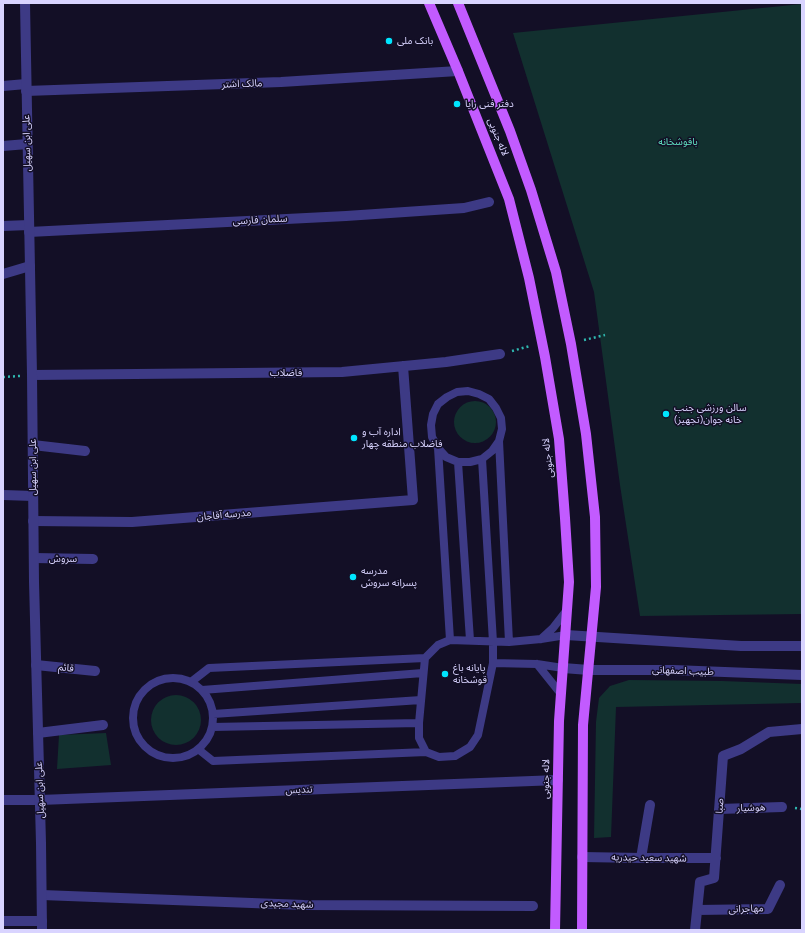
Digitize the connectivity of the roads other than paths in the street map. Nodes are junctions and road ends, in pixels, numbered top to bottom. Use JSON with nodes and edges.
{"nodes":[{"id":1,"x":25,"y":3,"type":"edge"},
{"id":2,"x":429,"y":3,"type":"edge"},
{"id":3,"x":458,"y":3,"type":"edge"},
{"id":4,"x":458,"y":71,"type":"junction"},
{"id":5,"x":3,"y":86,"type":"edge"},
{"id":6,"x":26,"y":88,"type":"junction"},
{"id":7,"x":27,"y":144,"type":"junction"},
{"id":8,"x":3,"y":146,"type":"edge"},
{"id":9,"x":489,"y":202,"type":"dead end"},
{"id":10,"x":3,"y":226,"type":"edge"},
{"id":11,"x":29,"y":229,"type":"junction"},
{"id":12,"x":30,"y":266,"type":"junction"},
{"id":13,"x":3,"y":274,"type":"edge"},
{"id":14,"x":500,"y":354,"type":"road end"},
{"id":15,"x":404,"y":366,"type":"junction"},
{"id":16,"x":32,"y":375,"type":"junction"},
{"id":17,"x":499,"y":441,"type":"junction"},
{"id":18,"x":33,"y":445,"type":"junction"},
{"id":19,"x":438,"y":448,"type":"junction"},
{"id":20,"x":85,"y":451,"type":"dead end"},
{"id":21,"x":482,"y":458,"type":"junction"},
{"id":22,"x":458,"y":462,"type":"junction"},
{"id":23,"x":3,"y":495,"type":"edge"},
{"id":24,"x":33,"y":496,"type":"junction"},
{"id":25,"x":33,"y":522,"type":"junction"},
{"id":26,"x":34,"y":558,"type":"junction"},
{"id":27,"x":93,"y":559,"type":"dead end"},
{"id":28,"x":568,"y":610,"type":"junction"},
{"id":29,"x":566,"y":635,"type":"junction"},
{"id":30,"x":591,"y":637,"type":"junction"},
{"id":31,"x":541,"y":639,"type":"junction"},
{"id":32,"x":450,"y":640,"type":"junction"},
{"id":33,"x":470,"y":640,"type":"junction"},
{"id":34,"x":494,"y":642,"type":"junction"},
{"id":35,"x":509,"y":642,"type":"junction"},
{"id":36,"x":802,"y":646,"type":"edge"},
{"id":37,"x":425,"y":658,"type":"junction"},
{"id":38,"x":493,"y":663,"type":"junction"},
{"id":39,"x":537,"y":664,"type":"junction"},
{"id":40,"x":36,"y":665,"type":"junction"},
{"id":41,"x":563,"y":668,"type":"junction"},
{"id":42,"x":589,"y":670,"type":"junction"},
{"id":43,"x":95,"y":671,"type":"dead end"},
{"id":44,"x":423,"y":673,"type":"junction"},
{"id":45,"x":802,"y":675,"type":"edge"},
{"id":46,"x":191,"y":682,"type":"junction"},
{"id":47,"x":202,"y":690,"type":"junction"},
{"id":48,"x":561,"y":694,"type":"junction"},
{"id":49,"x":421,"y":700,"type":"junction"},
{"id":50,"x":213,"y":714,"type":"junction"},
{"id":51,"x":419,"y":724,"type":"junction"},
{"id":52,"x":103,"y":725,"type":"dead end"},
{"id":53,"x":212,"y":727,"type":"junction"},
{"id":54,"x":802,"y":729,"type":"edge"},
{"id":55,"x":38,"y":733,"type":"junction"},
{"id":56,"x":198,"y":749,"type":"junction"},
{"id":57,"x":426,"y":752,"type":"junction"},
{"id":58,"x":558,"y":780,"type":"junction"},
{"id":59,"x":3,"y":800,"type":"edge"},
{"id":60,"x":40,"y":800,"type":"junction"},
{"id":61,"x":650,"y":806,"type":"dead end"},
{"id":62,"x":782,"y":807,"type":"dead end"},
{"id":63,"x":719,"y":809,"type":"junction"},
{"id":64,"x":582,"y":856,"type":"junction"},
{"id":65,"x":641,"y":858,"type":"junction"},
{"id":66,"x":716,"y":858,"type":"junction"},
{"id":67,"x":780,"y":885,"type":"dead end"},
{"id":68,"x":42,"y":895,"type":"junction"},
{"id":69,"x":533,"y":906,"type":"dead end"},
{"id":70,"x":697,"y":910,"type":"junction"},
{"id":71,"x":3,"y":920,"type":"edge"},
{"id":72,"x":42,"y":926,"type":"edge"},
{"id":73,"x":555,"y":930,"type":"edge"},
{"id":74,"x":582,"y":930,"type":"edge"},
{"id":75,"x":696,"y":930,"type":"edge"}],
"edges":[{"from":1,"to":6,"type":"street","name":"علی ابن سهیل"},
{"from":2,"to":4,"type":"main road","name":"لاله جنوبی"},
{"from":3,"to":30,"type":"main road","name":"لاله جنوبی"},
{"from":4,"to":6,"type":"street","name":"مالک اشتر"},
{"from":4,"to":28,"type":"main road","name":"لاله جنوبی"},
{"from":5,"to":6,"type":"street","name":"مالک اشتر"},
{"from":6,"to":7,"type":"street","name":"علی ابن سهیل"},
{"from":7,"to":8,"type":"street"},
{"from":7,"to":11,"type":"street","name":"علی ابن سهیل"},
{"from":9,"to":11,"type":"street","name":"سلمان فارسی"},
{"from":10,"to":11,"type":"street","name":"سلمان فارسی"},
{"from":11,"to":12,"type":"street","name":"علی ابن سهیل"},
{"from":12,"to":13,"type":"street"},
{"from":12,"to":16,"type":"street","name":"علی ابن سهیل"},
{"from":14,"to":15,"type":"street","name":"فاضلاب"},
{"from":15,"to":16,"type":"street","name":"فاضلاب"},
{"from":15,"to":25,"type":"street","name":"مدرسه آقاجان"},
{"from":16,"to":18,"type":"street","name":"علی ابن سهیل"},
{"from":17,"to":19,"type":"lane"},
{"from":17,"to":21,"type":"lane"},
{"from":17,"to":35,"type":"lane"},
{"from":18,"to":20,"type":"street"},
{"from":18,"to":24,"type":"street","name":"علی ابن سهیل"},
{"from":19,"to":22,"type":"lane"},
{"from":19,"to":32,"type":"lane"},
{"from":21,"to":22,"type":"lane"},
{"from":21,"to":34,"type":"lane"},
{"from":22,"to":33,"type":"lane"},
{"from":23,"to":24,"type":"street"},
{"from":24,"to":25,"type":"street","name":"علی ابن سهیل"},
{"from":25,"to":26,"type":"street","name":"علی ابن سهیل"},
{"from":26,"to":27,"type":"street","name":"سروش"},
{"from":26,"to":40,"type":"street","name":"علی ابن سهیل"},
{"from":28,"to":29,"type":"main road","name":"لاله جنوبی"},
{"from":28,"to":31,"type":"lane"},
{"from":29,"to":30,"type":"street"},
{"from":29,"to":31,"type":"lane"},
{"from":29,"to":41,"type":"main road","name":"لاله جنوبی"},
{"from":30,"to":36,"type":"street"},
{"from":30,"to":42,"type":"main road","name":"لاله جنوبی"},
{"from":31,"to":35,"type":"lane"},
{"from":32,"to":33,"type":"lane"},
{"from":32,"to":37,"type":"lane"},
{"from":33,"to":34,"type":"lane"},
{"from":34,"to":35,"type":"lane"},
{"from":34,"to":38,"type":"lane"},
{"from":37,"to":44,"type":"lane"},
{"from":37,"to":46,"type":"lane"},
{"from":38,"to":39,"type":"lane"},
{"from":38,"to":57,"type":"lane"},
{"from":39,"to":41,"type":"lane"},
{"from":39,"to":48,"type":"lane"},
{"from":40,"to":43,"type":"street","name":"قائم"},
{"from":40,"to":55,"type":"street","name":"علی ابن سهیل"},
{"from":41,"to":42,"type":"street","name":"طبیب اصفهانی"},
{"from":41,"to":48,"type":"main road","name":"لاله جنوبی"},
{"from":42,"to":45,"type":"street","name":"طبیب اصفهانی"},
{"from":42,"to":64,"type":"main road","name":"لاله جنوبی"},
{"from":44,"to":47,"type":"lane"},
{"from":44,"to":49,"type":"lane"},
{"from":46,"to":47,"type":"lane"},
{"from":46,"to":56,"type":"lane"},
{"from":47,"to":50,"type":"lane"},
{"from":48,"to":58,"type":"main road","name":"لاله جنوبی"},
{"from":49,"to":50,"type":"lane"},
{"from":49,"to":51,"type":"lane"},
{"from":50,"to":53,"type":"lane"},
{"from":51,"to":53,"type":"lane"},
{"from":51,"to":57,"type":"lane"},
{"from":52,"to":55,"type":"street"},
{"from":53,"to":56,"type":"lane"},
{"from":54,"to":63,"type":"street","name":"صبا"},
{"from":55,"to":60,"type":"street","name":"علی ابن سهیل"},
{"from":56,"to":57,"type":"lane"},
{"from":58,"to":60,"type":"street","name":"تندیس"},
{"from":58,"to":73,"type":"main road","name":"لاله جنوبی"},
{"from":59,"to":60,"type":"street","name":"تندیس"},
{"from":60,"to":68,"type":"street","name":"علی ابن سهیل"},
{"from":61,"to":65,"type":"street"},
{"from":62,"to":63,"type":"street","name":"هوشیار"},
{"from":63,"to":66,"type":"street","name":"صبا"},
{"from":64,"to":65,"type":"street","name":"شهید سعید حیدریه"},
{"from":64,"to":74,"type":"main road","name":"لاله جنوبی"},
{"from":65,"to":66,"type":"street","name":"شهید سعید حیدریه"},
{"from":66,"to":70,"type":"street","name":"صبا"},
{"from":67,"to":70,"type":"street","name":"مهاجرانی"},
{"from":68,"to":69,"type":"street","name":"شهید مجیدی"},
{"from":68,"to":72,"type":"street","name":"علی ابن سهیل"},
{"from":70,"to":75,"type":"street","name":"صبا"},
{"from":71,"to":72,"type":"street"}]}
